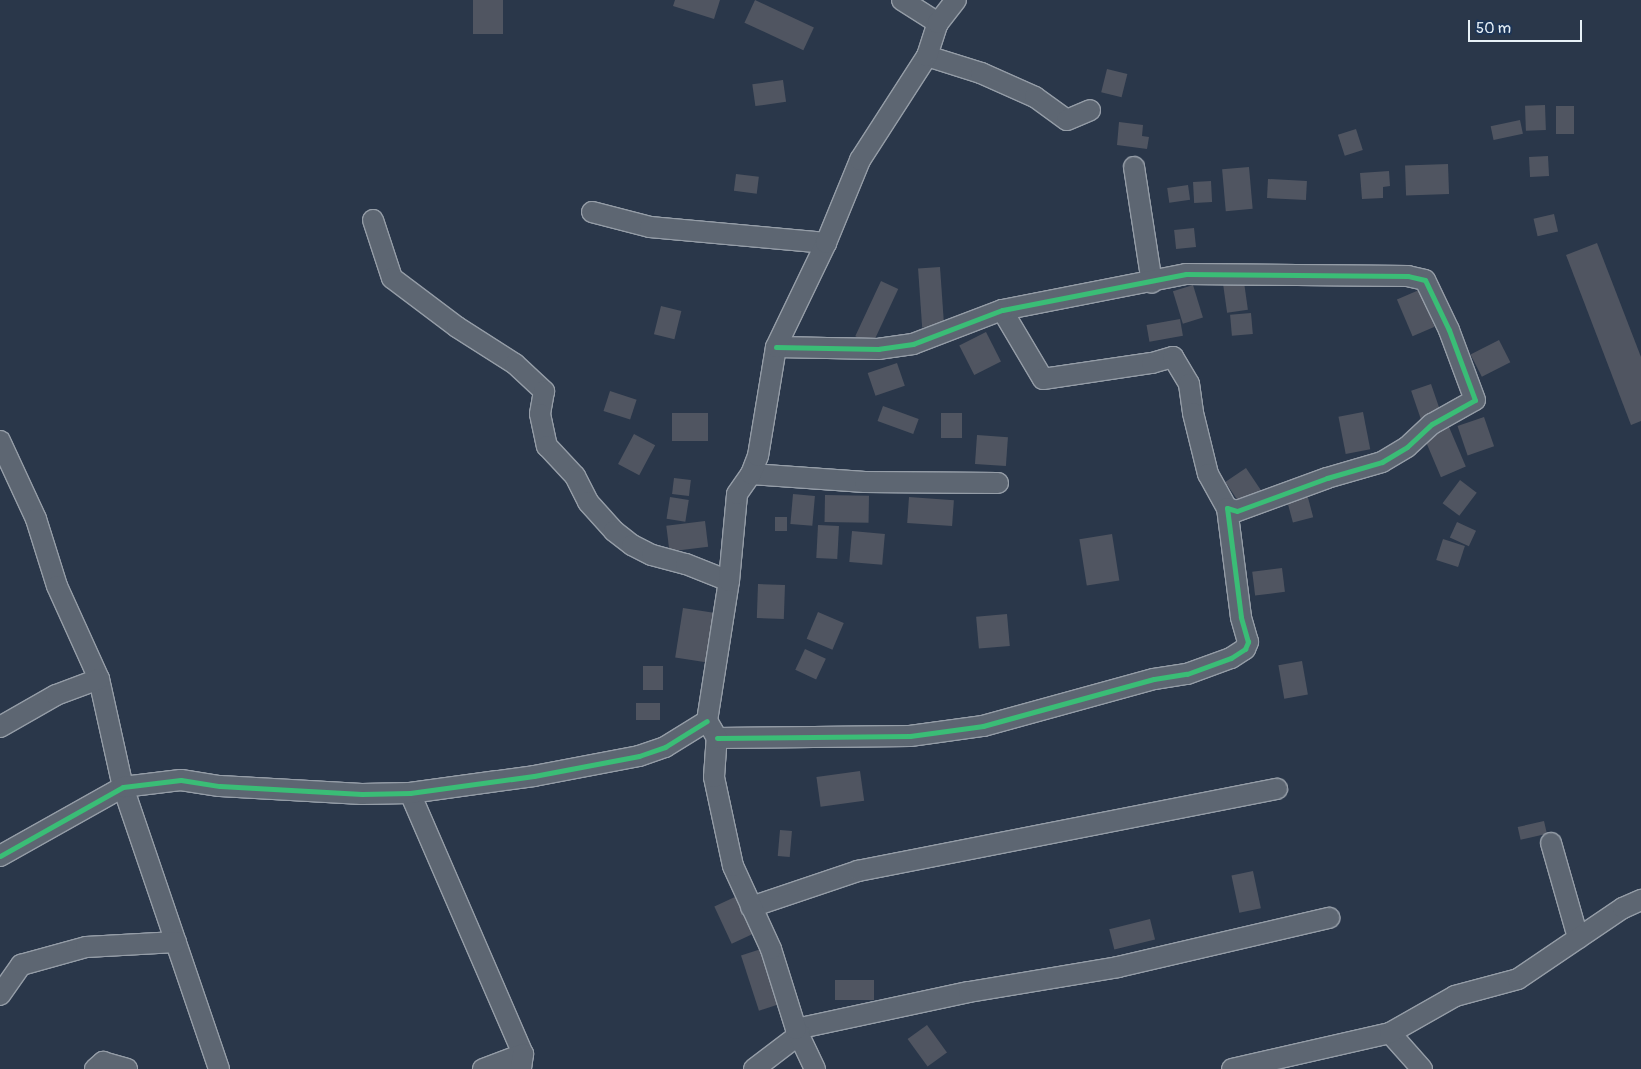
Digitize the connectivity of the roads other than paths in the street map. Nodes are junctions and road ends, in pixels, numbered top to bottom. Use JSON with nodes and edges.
{"nodes":[{"id":1,"x":902,"y":0,"type":"edge"},
{"id":2,"x":956,"y":0,"type":"edge"},
{"id":3,"x":938,"y":22,"type":"junction"},
{"id":4,"x":927,"y":56,"type":"junction"},
{"id":5,"x":1090,"y":110,"type":"dead end"},
{"id":6,"x":1134,"y":167,"type":"dead end"},
{"id":7,"x":592,"y":212,"type":"dead end"},
{"id":8,"x":373,"y":220,"type":"dead end"},
{"id":9,"x":826,"y":243,"type":"junction"},
{"id":10,"x":1152,"y":283,"type":"junction"},
{"id":11,"x":1002,"y":310,"type":"junction"},
{"id":12,"x":776,"y":347,"type":"junction"},
{"id":13,"x":0,"y":441,"type":"edge"},
{"id":14,"x":751,"y":474,"type":"junction"},
{"id":15,"x":998,"y":483,"type":"dead end"},
{"id":16,"x":1226,"y":508,"type":"junction"},
{"id":17,"x":729,"y":581,"type":"junction"},
{"id":18,"x":99,"y":679,"type":"junction"},
{"id":19,"x":707,"y":721,"type":"junction"},
{"id":20,"x":0,"y":727,"type":"edge"},
{"id":21,"x":717,"y":738,"type":"junction"},
{"id":22,"x":123,"y":787,"type":"junction"},
{"id":23,"x":1277,"y":788,"type":"dead end"},
{"id":24,"x":410,"y":793,"type":"junction"},
{"id":25,"x":1551,"y":843,"type":"dead end"},
{"id":26,"x":0,"y":856,"type":"edge"},
{"id":27,"x":1641,"y":900,"type":"edge"},
{"id":28,"x":751,"y":907,"type":"junction"},
{"id":29,"x":1329,"y":918,"type":"dead end"},
{"id":30,"x":1578,"y":938,"type":"junction"},
{"id":31,"x":176,"y":942,"type":"junction"},
{"id":32,"x":0,"y":995,"type":"edge"},
{"id":33,"x":798,"y":1032,"type":"junction"},
{"id":34,"x":1390,"y":1033,"type":"junction"},
{"id":35,"x":522,"y":1062,"type":"edge"},
{"id":36,"x":95,"y":1069,"type":"edge"},
{"id":37,"x":126,"y":1069,"type":"edge"},
{"id":38,"x":219,"y":1069,"type":"edge"},
{"id":39,"x":483,"y":1069,"type":"edge"},
{"id":40,"x":754,"y":1069,"type":"edge"},
{"id":41,"x":815,"y":1069,"type":"edge"},
{"id":42,"x":1232,"y":1069,"type":"edge"},
{"id":43,"x":1422,"y":1069,"type":"edge"}],
"edges":[{"from":1,"to":3,"type":"street"},
{"from":2,"to":3,"type":"street"},
{"from":3,"to":4,"type":"street"},
{"from":4,"to":5,"type":"street"},
{"from":4,"to":9,"type":"street"},
{"from":6,"to":10,"type":"street"},
{"from":7,"to":9,"type":"street"},
{"from":8,"to":17,"type":"street"},
{"from":9,"to":12,"type":"street"},
{"from":10,"to":11,"type":"street"},
{"from":10,"to":16,"type":"street"},
{"from":11,"to":12,"type":"street"},
{"from":11,"to":16,"type":"street"},
{"from":12,"to":14,"type":"street"},
{"from":13,"to":18,"type":"street"},
{"from":14,"to":15,"type":"street"},
{"from":14,"to":17,"type":"street"},
{"from":16,"to":21,"type":"street"},
{"from":17,"to":19,"type":"street"},
{"from":18,"to":20,"type":"street"},
{"from":18,"to":22,"type":"street"},
{"from":19,"to":21,"type":"street"},
{"from":19,"to":24,"type":"street"},
{"from":21,"to":28,"type":"street"},
{"from":22,"to":24,"type":"street"},
{"from":22,"to":26,"type":"street"},
{"from":22,"to":31,"type":"street"},
{"from":23,"to":28,"type":"street"},
{"from":24,"to":35,"type":"street"},
{"from":25,"to":30,"type":"street"},
{"from":27,"to":30,"type":"street"},
{"from":28,"to":33,"type":"street"},
{"from":29,"to":33,"type":"street"},
{"from":30,"to":34,"type":"street"},
{"from":31,"to":32,"type":"street"},
{"from":31,"to":38,"type":"street"},
{"from":33,"to":40,"type":"street"},
{"from":33,"to":41,"type":"street"},
{"from":34,"to":42,"type":"street"},
{"from":34,"to":43,"type":"street"},
{"from":35,"to":39,"type":"street"},
{"from":36,"to":37,"type":"street"}]}
